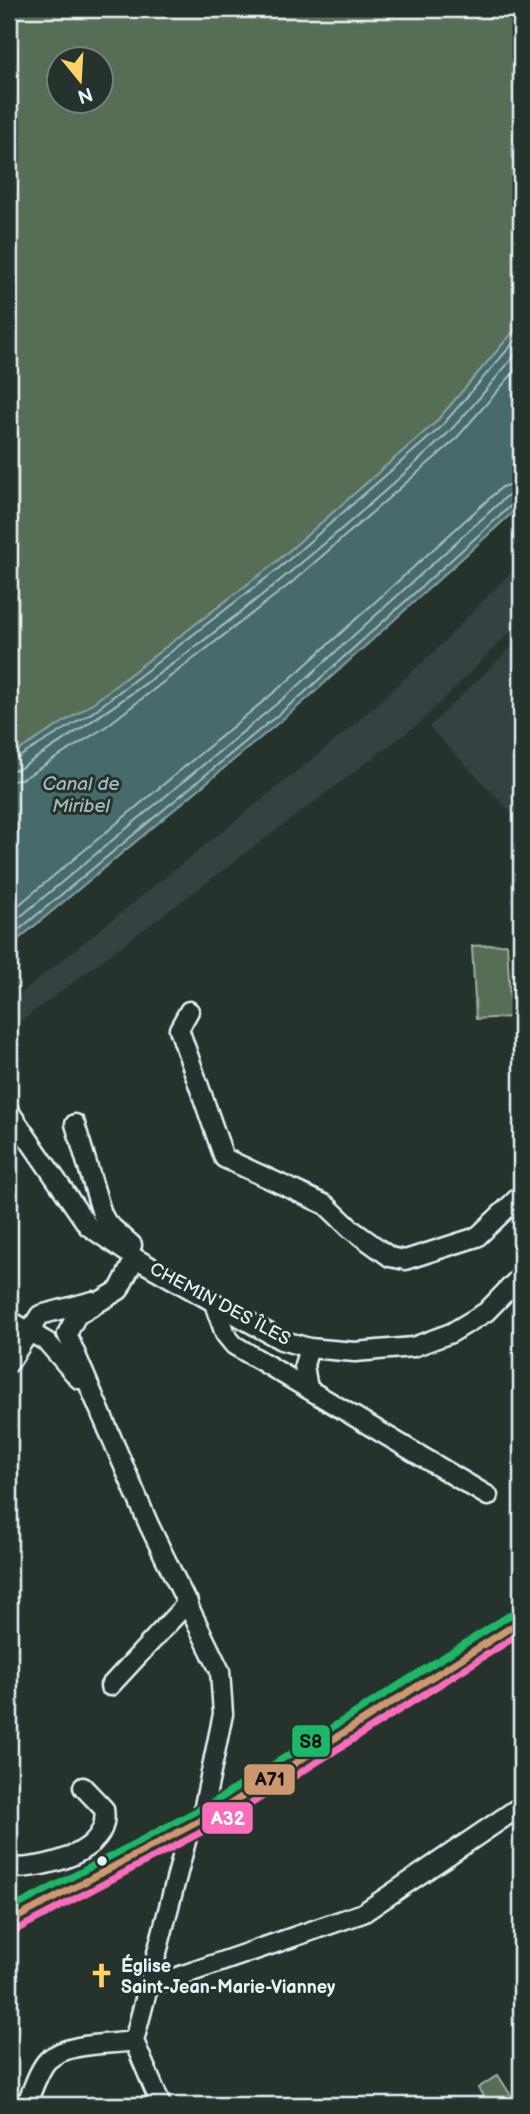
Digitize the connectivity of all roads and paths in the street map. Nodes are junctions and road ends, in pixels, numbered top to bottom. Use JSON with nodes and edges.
{"nodes":[{"id":1,"x":189,"y":1011,"type":"dead end"},
{"id":2,"x":9,"y":1111,"type":"edge"},
{"id":3,"x":75,"y":1124,"type":"dead end"},
{"id":4,"x":521,"y":1195,"type":"edge"},
{"id":5,"x":139,"y":1260,"type":"junction"},
{"id":6,"x":521,"y":1276,"type":"edge"},
{"id":7,"x":102,"y":1300,"type":"junction"},
{"id":8,"x":214,"y":1303,"type":"junction"},
{"id":9,"x":44,"y":1313,"type":"junction"},
{"id":10,"x":9,"y":1320,"type":"edge"},
{"id":11,"x":31,"y":1331,"type":"junction"},
{"id":12,"x":67,"y":1334,"type":"junction"},
{"id":13,"x":51,"y":1347,"type":"junction"},
{"id":14,"x":309,"y":1348,"type":"junction"},
{"id":15,"x":9,"y":1363,"type":"edge"},
{"id":16,"x":308,"y":1389,"type":"junction"},
{"id":17,"x":94,"y":1402,"type":"junction"},
{"id":18,"x":488,"y":1496,"type":"dead end"},
{"id":19,"x":188,"y":1602,"type":"junction"},
{"id":20,"x":521,"y":1620,"type":"edge"},
{"id":21,"x":110,"y":1686,"type":"dead end"},
{"id":22,"x":83,"y":1787,"type":"dead end"},
{"id":23,"x":521,"y":1806,"type":"edge"},
{"id":24,"x":198,"y":1822,"type":"junction"},
{"id":25,"x":75,"y":1856,"type":"junction"},
{"id":26,"x":9,"y":1868,"type":"edge"},
{"id":27,"x":86,"y":1882,"type":"junction"},
{"id":28,"x":9,"y":1922,"type":"edge"},
{"id":29,"x":148,"y":1987,"type":"junction"},
{"id":30,"x":134,"y":2041,"type":"junction"},
{"id":31,"x":26,"y":2105,"type":"edge"},
{"id":32,"x":161,"y":2105,"type":"edge"}],
"edges":[{"from":1,"to":4,"type":"street"},
{"from":2,"to":5,"type":"street","name":"CHEMIN DES ÎLES"},
{"from":3,"to":5,"type":"street"},
{"from":5,"to":7,"type":"street"},
{"from":5,"to":8,"type":"street","name":"CHEMIN DES ÎLES"},
{"from":6,"to":14,"type":"street","name":"CHEMIN DES ÎLES"},
{"from":7,"to":9,"type":"street"},
{"from":7,"to":12,"type":"street"},
{"from":8,"to":14,"type":"street","name":"CHEMIN DES ÎLES"},
{"from":8,"to":16,"type":"street"},
{"from":9,"to":11,"type":"street"},
{"from":9,"to":12,"type":"street"},
{"from":10,"to":11,"type":"street"},
{"from":11,"to":13,"type":"street"},
{"from":11,"to":15,"type":"street"},
{"from":12,"to":13,"type":"street"},
{"from":12,"to":17,"type":"street"},
{"from":13,"to":17,"type":"street"},
{"from":14,"to":16,"type":"street"},
{"from":16,"to":18,"type":"street"},
{"from":17,"to":19,"type":"street"},
{"from":19,"to":21,"type":"street"},
{"from":19,"to":24,"type":"street"},
{"from":20,"to":24,"type":"main road"},
{"from":22,"to":25,"type":"street"},
{"from":23,"to":29,"type":"street"},
{"from":24,"to":27,"type":"main road"},
{"from":24,"to":29,"type":"street"},
{"from":25,"to":26,"type":"street"},
{"from":25,"to":27,"type":"street"},
{"from":27,"to":28,"type":"main road"},
{"from":29,"to":30,"type":"street"},
{"from":30,"to":31,"type":"street"},
{"from":30,"to":32,"type":"street"}]}
